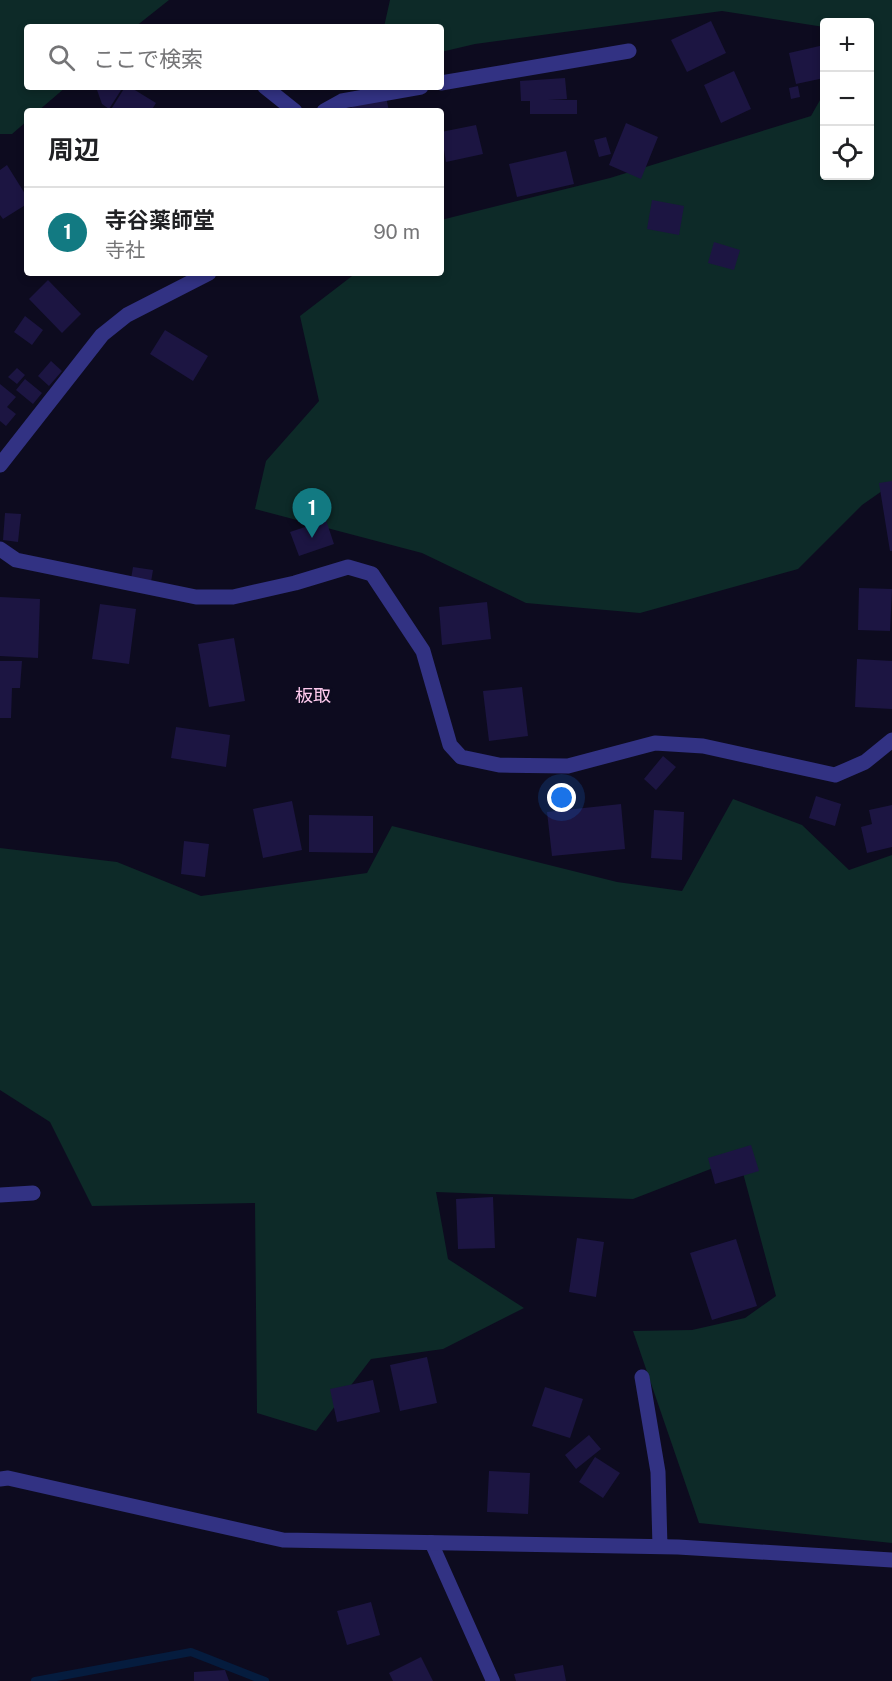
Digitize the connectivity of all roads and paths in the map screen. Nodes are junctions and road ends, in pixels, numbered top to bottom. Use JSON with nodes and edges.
{"nodes":[{"id":1,"x":629,"y":51,"type":"dead end"},
{"id":2,"x":444,"y":83,"type":"edge"},
{"id":3,"x":269,"y":90,"type":"edge"},
{"id":4,"x":404,"y":90,"type":"edge"},
{"id":5,"x":290,"y":108,"type":"edge"},
{"id":6,"x":329,"y":108,"type":"edge"},
{"id":7,"x":203,"y":276,"type":"edge"},
{"id":8,"x":0,"y":465,"type":"edge"},
{"id":9,"x":0,"y":549,"type":"edge"},
{"id":10,"x":892,"y":740,"type":"edge"},
{"id":11,"x":33,"y":1193,"type":"dead end"},
{"id":12,"x":0,"y":1195,"type":"edge"},
{"id":13,"x":642,"y":1377,"type":"dead end"},
{"id":14,"x":0,"y":1479,"type":"edge"},
{"id":15,"x":431,"y":1542,"type":"junction"},
{"id":16,"x":660,"y":1547,"type":"junction"},
{"id":17,"x":892,"y":1560,"type":"edge"},
{"id":18,"x":493,"y":1681,"type":"edge"}],
"edges":[{"from":1,"to":2,"type":"street"},
{"from":3,"to":5,"type":"street"},
{"from":4,"to":6,"type":"street"},
{"from":7,"to":8,"type":"street"},
{"from":9,"to":10,"type":"street"},
{"from":11,"to":12,"type":"street"},
{"from":13,"to":16,"type":"street"},
{"from":14,"to":15,"type":"street"},
{"from":15,"to":16,"type":"street"},
{"from":15,"to":18,"type":"lane"},
{"from":16,"to":17,"type":"street"}]}
